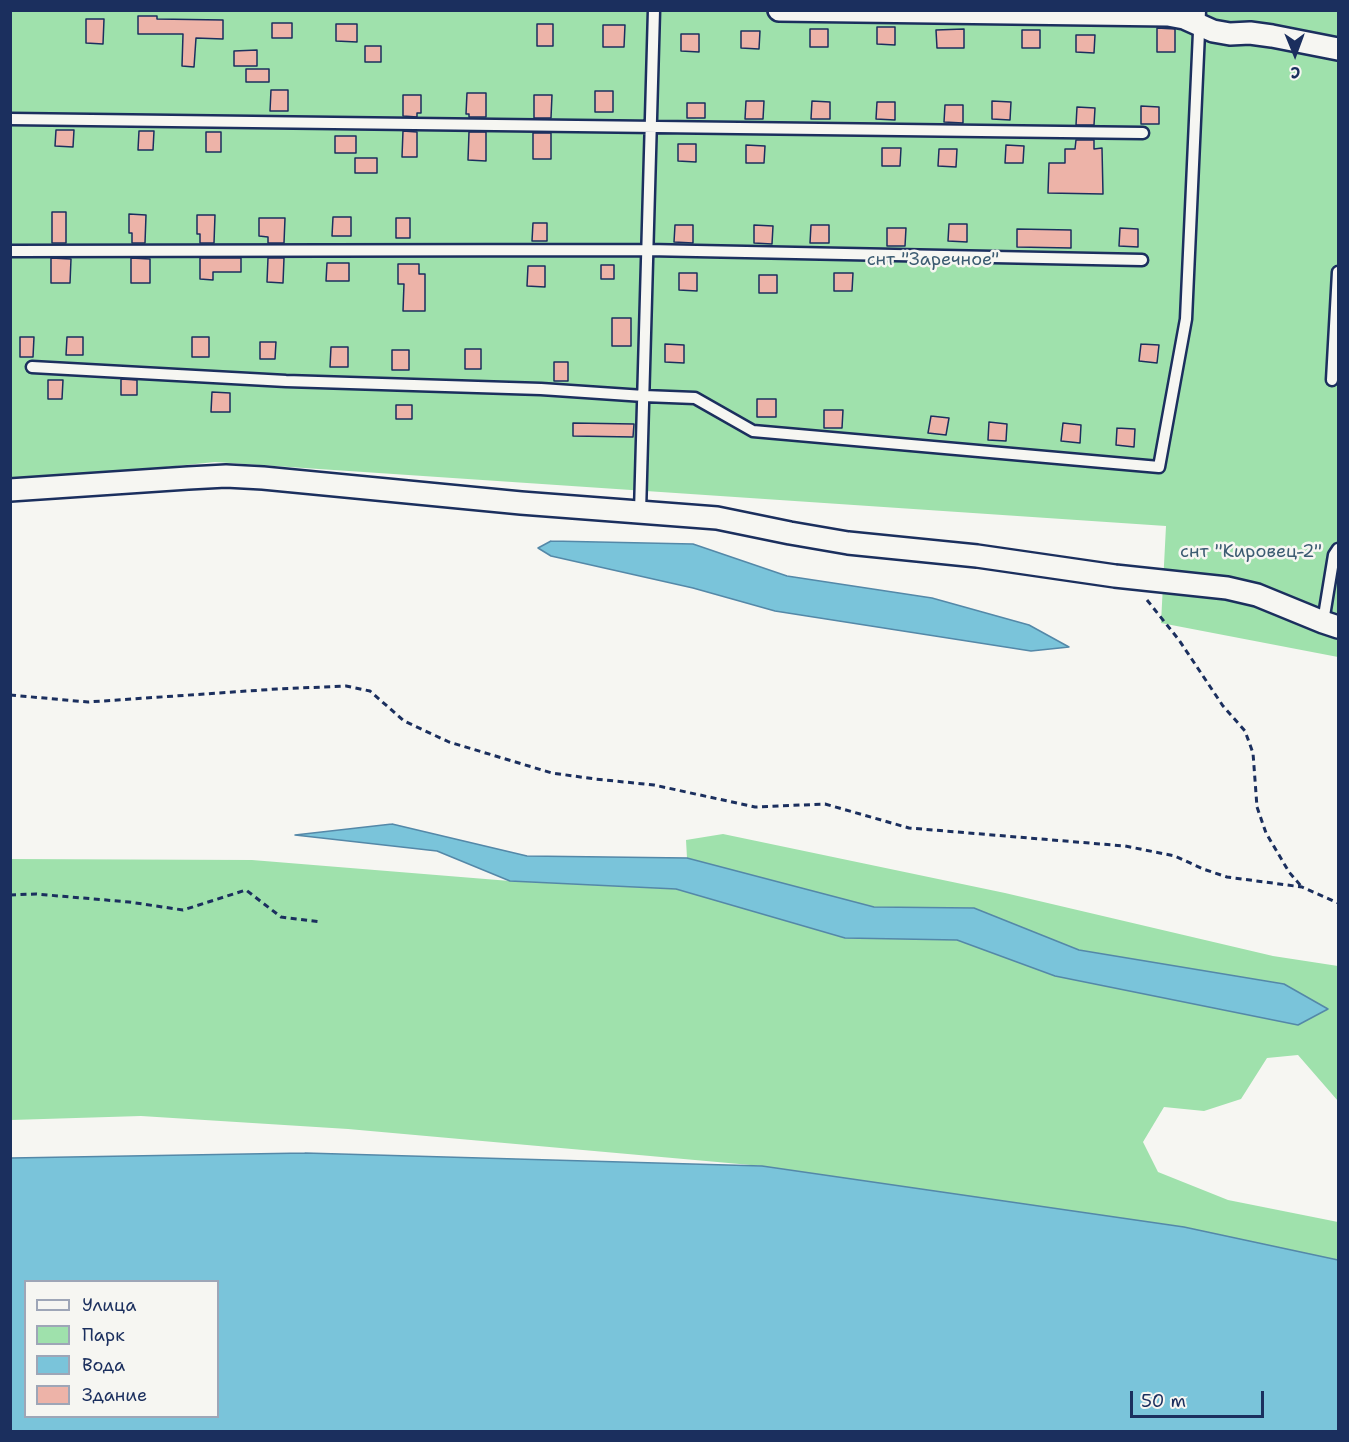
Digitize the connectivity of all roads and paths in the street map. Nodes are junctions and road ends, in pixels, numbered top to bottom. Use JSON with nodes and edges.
{"nodes":[{"id":1,"x":654,"y":10,"type":"edge"},
{"id":2,"x":779,"y":10,"type":"edge"},
{"id":3,"x":1200,"y":18,"type":"edge"},
{"id":4,"x":1338,"y":49,"type":"edge"},
{"id":5,"x":10,"y":119,"type":"edge"},
{"id":6,"x":650,"y":127,"type":"junction"},
{"id":7,"x":1143,"y":133,"type":"dead end"},
{"id":8,"x":647,"y":250,"type":"junction"},
{"id":9,"x":11,"y":251,"type":"edge"},
{"id":10,"x":1142,"y":260,"type":"dead end"},
{"id":11,"x":1338,"y":272,"type":"edge"},
{"id":12,"x":32,"y":367,"type":"dead end"},
{"id":13,"x":1332,"y":380,"type":"dead end"},
{"id":14,"x":644,"y":396,"type":"junction"},
{"id":15,"x":10,"y":490,"type":"edge"},
{"id":16,"x":640,"y":512,"type":"junction"},
{"id":17,"x":1338,"y":549,"type":"edge"},
{"id":18,"x":1145,"y":597,"type":"dead end"},
{"id":19,"x":1331,"y":625,"type":"edge"},
{"id":20,"x":10,"y":695,"type":"edge"},
{"id":21,"x":1302,"y":887,"type":"junction"},
{"id":22,"x":10,"y":895,"type":"edge"},
{"id":23,"x":1338,"y":903,"type":"edge"},
{"id":24,"x":321,"y":922,"type":"dead end"}],
"edges":[{"from":1,"to":6,"type":"lane"},
{"from":2,"to":3,"type":"street"},
{"from":3,"to":4,"type":"street"},
{"from":3,"to":14,"type":"lane"},
{"from":5,"to":6,"type":"lane"},
{"from":6,"to":7,"type":"lane"},
{"from":6,"to":8,"type":"lane"},
{"from":8,"to":9,"type":"lane"},
{"from":8,"to":10,"type":"lane"},
{"from":8,"to":14,"type":"lane"},
{"from":11,"to":13,"type":"lane"},
{"from":12,"to":14,"type":"lane"},
{"from":14,"to":16,"type":"lane"},
{"from":15,"to":16,"type":"street"},
{"from":16,"to":19,"type":"street"},
{"from":17,"to":19,"type":"lane"},
{"from":18,"to":21,"type":"path"},
{"from":20,"to":21,"type":"path"},
{"from":21,"to":23,"type":"path"},
{"from":22,"to":24,"type":"path"}]}
